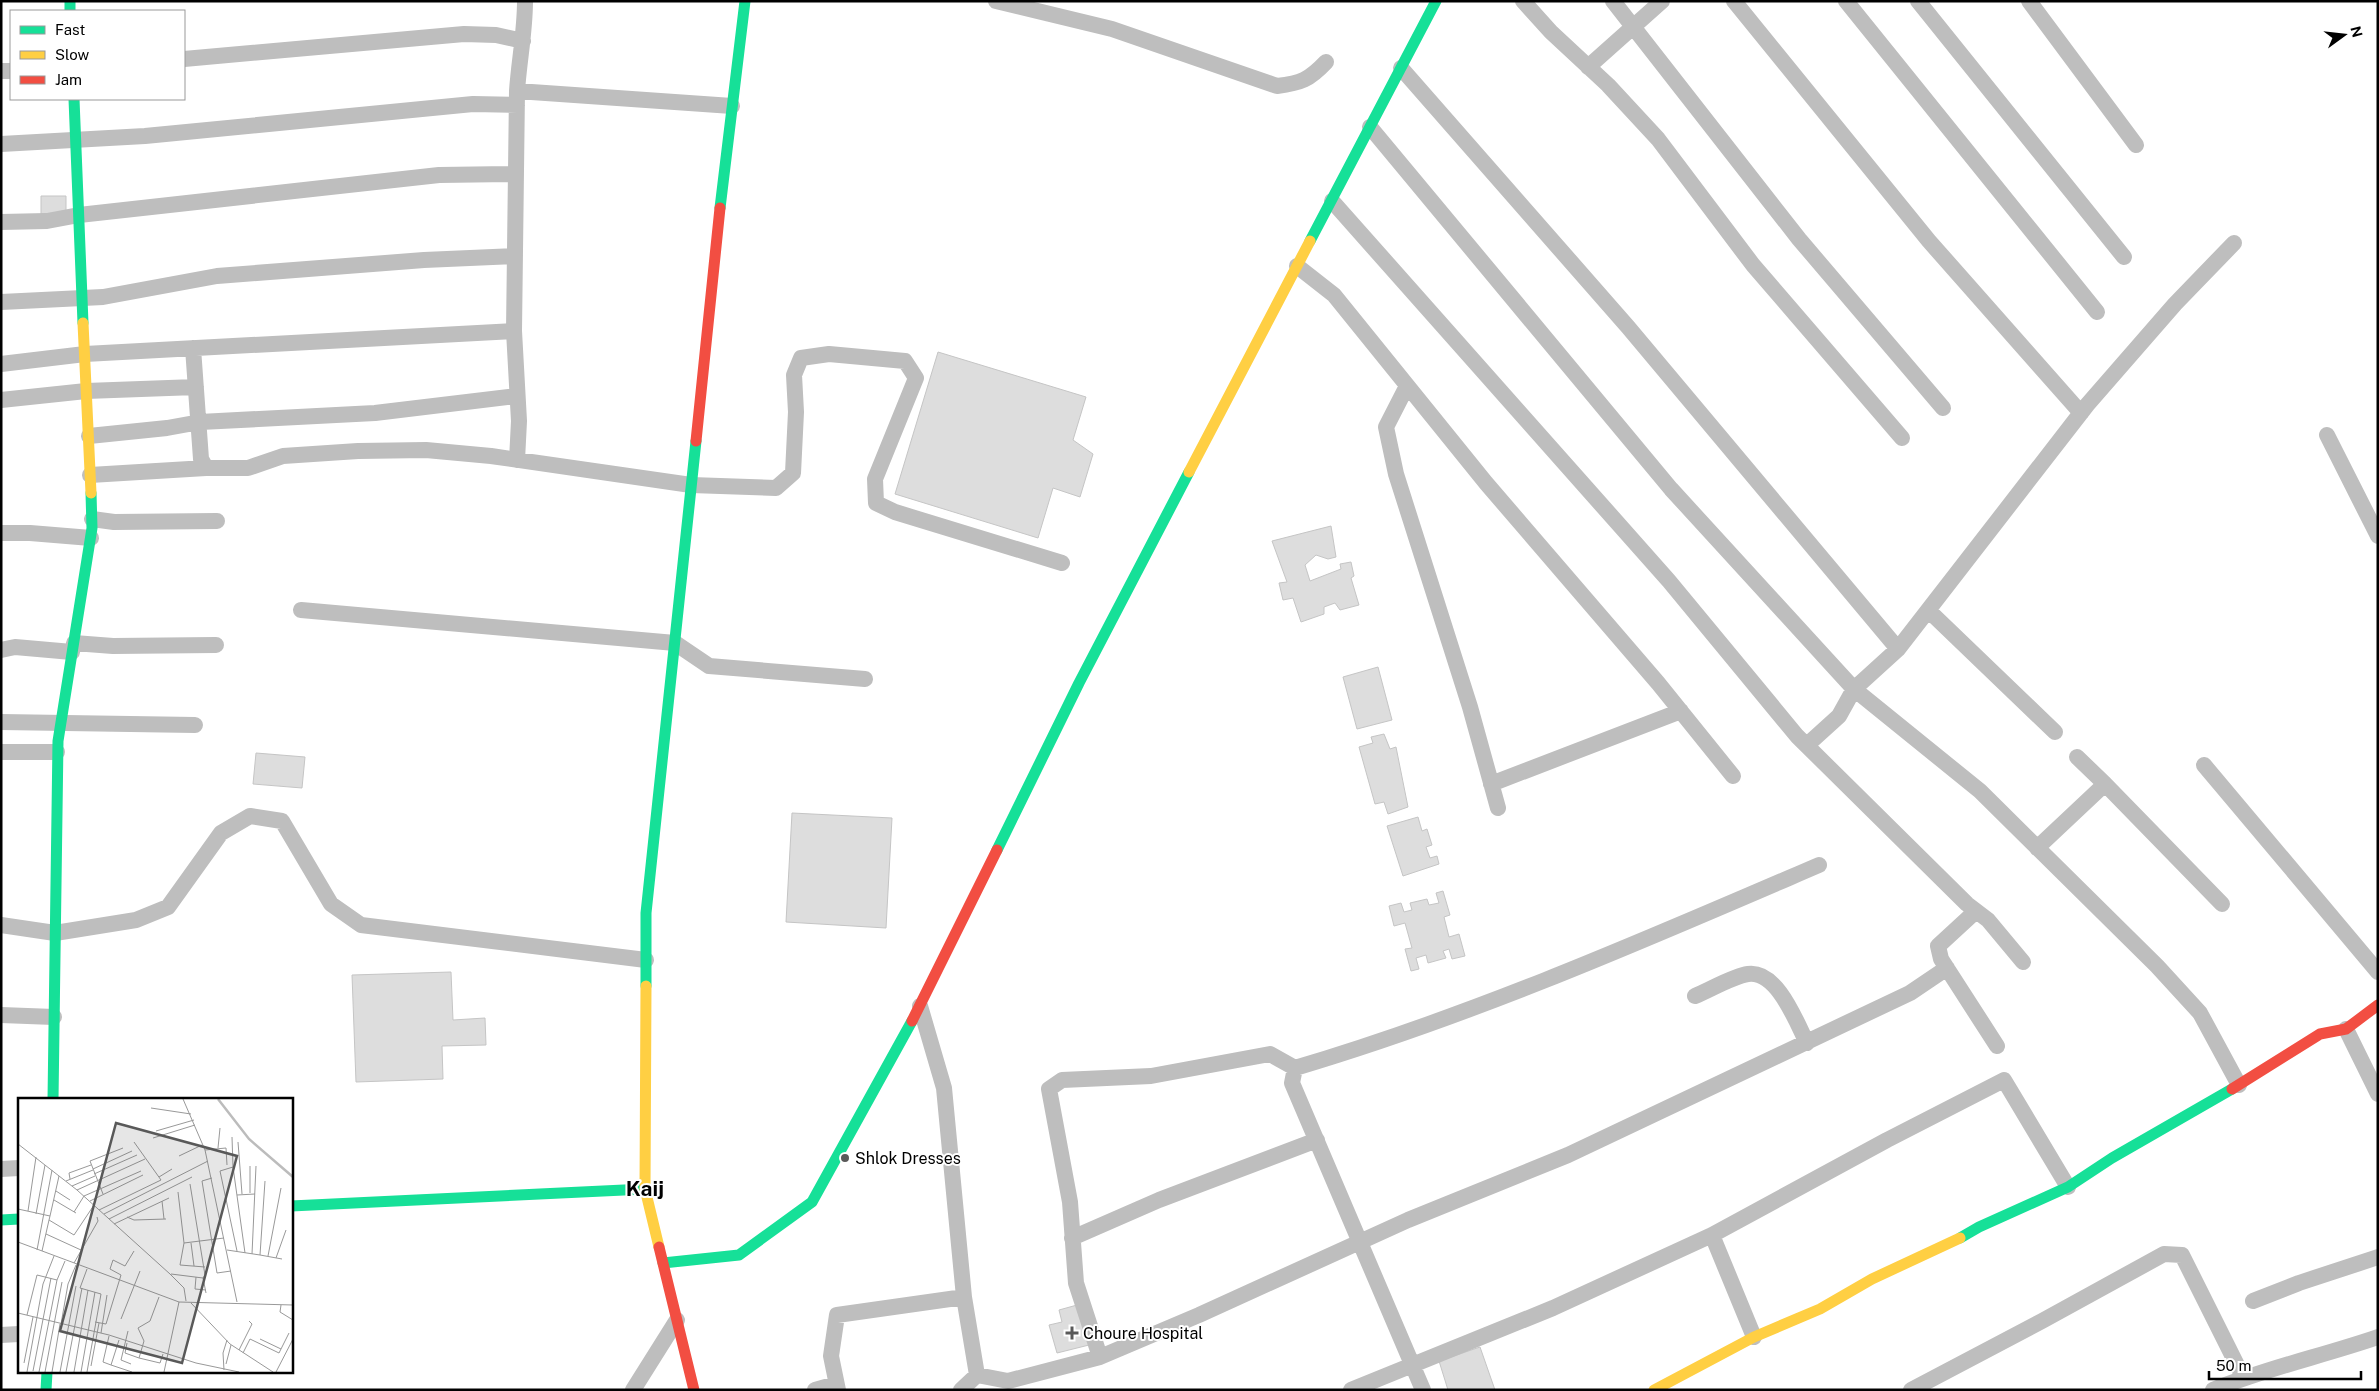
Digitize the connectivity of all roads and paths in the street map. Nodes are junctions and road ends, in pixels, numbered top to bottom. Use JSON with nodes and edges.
{"nodes":[{"id":1,"x":525,"y":1,"type":"edge"},
{"id":2,"x":745,"y":1,"type":"edge"},
{"id":3,"x":996,"y":1,"type":"edge"},
{"id":4,"x":1436,"y":1,"type":"edge"},
{"id":5,"x":1522,"y":1,"type":"edge"},
{"id":6,"x":1613,"y":1,"type":"edge"},
{"id":7,"x":1662,"y":1,"type":"edge"},
{"id":8,"x":1734,"y":1,"type":"edge"},
{"id":9,"x":1846,"y":1,"type":"edge"},
{"id":10,"x":1918,"y":1,"type":"edge"},
{"id":11,"x":2029,"y":1,"type":"edge"},
{"id":12,"x":1632,"y":26,"type":"junction"},
{"id":13,"x":523,"y":41,"type":"junction"},
{"id":14,"x":185,"y":59,"type":"edge"},
{"id":15,"x":1326,"y":62,"type":"dead end"},
{"id":16,"x":1588,"y":67,"type":"junction"},
{"id":17,"x":1401,"y":68,"type":"junction"},
{"id":18,"x":517,"y":98,"type":"junction"},
{"id":19,"x":74,"y":100,"type":"edge"},
{"id":20,"x":732,"y":106,"type":"junction"},
{"id":21,"x":1370,"y":128,"type":"junction"},
{"id":22,"x":76,"y":140,"type":"junction"},
{"id":23,"x":1,"y":144,"type":"edge"},
{"id":24,"x":2136,"y":145,"type":"dead end"},
{"id":25,"x":516,"y":174,"type":"junction"},
{"id":26,"x":1332,"y":201,"type":"junction"},
{"id":27,"x":79,"y":215,"type":"junction"},
{"id":28,"x":1,"y":222,"type":"edge"},
{"id":29,"x":2234,"y":244,"type":"dead end"},
{"id":30,"x":515,"y":256,"type":"junction"},
{"id":31,"x":2124,"y":257,"type":"dead end"},
{"id":32,"x":1297,"y":266,"type":"junction"},
{"id":33,"x":82,"y":298,"type":"junction"},
{"id":34,"x":1,"y":302,"type":"edge"},
{"id":35,"x":2097,"y":312,"type":"dead end"},
{"id":36,"x":514,"y":331,"type":"junction"},
{"id":37,"x":193,"y":348,"type":"junction"},
{"id":38,"x":85,"y":354,"type":"junction"},
{"id":39,"x":1,"y":364,"type":"edge"},
{"id":40,"x":1407,"y":386,"type":"junction"},
{"id":41,"x":196,"y":388,"type":"junction"},
{"id":42,"x":86,"y":391,"type":"junction"},
{"id":43,"x":516,"y":396,"type":"junction"},
{"id":44,"x":1,"y":400,"type":"edge"},
{"id":45,"x":1943,"y":408,"type":"dead end"},
{"id":46,"x":2081,"y":413,"type":"junction"},
{"id":47,"x":200,"y":422,"type":"junction"},
{"id":48,"x":2327,"y":435,"type":"dead end"},
{"id":49,"x":88,"y":436,"type":"junction"},
{"id":50,"x":1902,"y":438,"type":"dead end"},
{"id":51,"x":517,"y":460,"type":"junction"},
{"id":52,"x":206,"y":468,"type":"junction"},
{"id":53,"x":90,"y":475,"type":"junction"},
{"id":54,"x":691,"y":486,"type":"junction"},
{"id":55,"x":92,"y":520,"type":"junction"},
{"id":56,"x":217,"y":521,"type":"dead end"},
{"id":57,"x":1,"y":533,"type":"edge"},
{"id":58,"x":2378,"y":536,"type":"edge"},
{"id":59,"x":91,"y":538,"type":"junction"},
{"id":60,"x":1062,"y":563,"type":"dead end"},
{"id":61,"x":301,"y":610,"type":"dead end"},
{"id":62,"x":1928,"y":610,"type":"junction"},
{"id":63,"x":674,"y":643,"type":"junction"},
{"id":64,"x":216,"y":645,"type":"dead end"},
{"id":65,"x":73,"y":647,"type":"junction"},
{"id":66,"x":1898,"y":649,"type":"junction"},
{"id":67,"x":1,"y":650,"type":"edge"},
{"id":68,"x":865,"y":679,"type":"dead end"},
{"id":69,"x":1854,"y":689,"type":"junction"},
{"id":70,"x":1681,"y":711,"type":"junction"},
{"id":71,"x":1,"y":722,"type":"edge"},
{"id":72,"x":60,"y":724,"type":"junction"},
{"id":73,"x":196,"y":725,"type":"dead end"},
{"id":74,"x":2055,"y":732,"type":"dead end"},
{"id":75,"x":1807,"y":745,"type":"junction"},
{"id":76,"x":1,"y":752,"type":"edge"},
{"id":77,"x":57,"y":752,"type":"junction"},
{"id":78,"x":2077,"y":757,"type":"dead end"},
{"id":79,"x":2204,"y":765,"type":"dead end"},
{"id":80,"x":1733,"y":776,"type":"dead end"},
{"id":81,"x":1491,"y":784,"type":"junction"},
{"id":82,"x":2105,"y":784,"type":"junction"},
{"id":83,"x":1498,"y":808,"type":"dead end"},
{"id":84,"x":2037,"y":848,"type":"junction"},
{"id":85,"x":1819,"y":865,"type":"dead end"},
{"id":86,"x":2222,"y":904,"type":"dead end"},
{"id":87,"x":1976,"y":911,"type":"junction"},
{"id":88,"x":1,"y":925,"type":"edge"},
{"id":89,"x":55,"y":933,"type":"junction"},
{"id":90,"x":646,"y":960,"type":"junction"},
{"id":91,"x":2023,"y":962,"type":"dead end"},
{"id":92,"x":1947,"y":968,"type":"junction"},
{"id":93,"x":2378,"y":972,"type":"edge"},
{"id":94,"x":1695,"y":996,"type":"dead end"},
{"id":95,"x":2378,"y":1005,"type":"edge"},
{"id":96,"x":920,"y":1006,"type":"junction"},
{"id":97,"x":1,"y":1014,"type":"edge"},
{"id":98,"x":54,"y":1017,"type":"junction"},
{"id":99,"x":2346,"y":1029,"type":"junction"},
{"id":100,"x":1807,"y":1043,"type":"junction"},
{"id":101,"x":1997,"y":1046,"type":"dead end"},
{"id":102,"x":1295,"y":1068,"type":"junction"},
{"id":103,"x":2239,"y":1085,"type":"junction"},
{"id":104,"x":2378,"y":1094,"type":"edge"},
{"id":105,"x":53,"y":1098,"type":"edge"},
{"id":106,"x":1316,"y":1140,"type":"junction"},
{"id":107,"x":18,"y":1168,"type":"edge"},
{"id":108,"x":1,"y":1169,"type":"edge"},
{"id":109,"x":2068,"y":1187,"type":"junction"},
{"id":110,"x":646,"y":1189,"type":"junction"},
{"id":111,"x":292,"y":1206,"type":"edge"},
{"id":112,"x":18,"y":1219,"type":"edge"},
{"id":113,"x":1,"y":1220,"type":"edge"},
{"id":114,"x":1712,"y":1235,"type":"junction"},
{"id":115,"x":1072,"y":1238,"type":"junction"},
{"id":116,"x":1359,"y":1243,"type":"junction"},
{"id":117,"x":2378,"y":1257,"type":"edge"},
{"id":118,"x":663,"y":1263,"type":"junction"},
{"id":119,"x":964,"y":1297,"type":"junction"},
{"id":120,"x":2253,"y":1301,"type":"dead end"},
{"id":121,"x":677,"y":1320,"type":"junction"},
{"id":122,"x":18,"y":1334,"type":"edge"},
{"id":123,"x":1,"y":1335,"type":"edge"},
{"id":124,"x":1754,"y":1337,"type":"junction"},
{"id":125,"x":2378,"y":1337,"type":"edge"},
{"id":126,"x":1100,"y":1357,"type":"junction"},
{"id":127,"x":1412,"y":1364,"type":"junction"},
{"id":128,"x":47,"y":1374,"type":"edge"},
{"id":129,"x":977,"y":1375,"type":"junction"},
{"id":130,"x":2243,"y":1377,"type":"junction"},
{"id":131,"x":1007,"y":1386,"type":"edge"},
{"id":132,"x":837,"y":1387,"type":"edge"},
{"id":133,"x":46,"y":1390,"type":"edge"},
{"id":134,"x":633,"y":1390,"type":"edge"},
{"id":135,"x":694,"y":1390,"type":"edge"},
{"id":136,"x":815,"y":1390,"type":"edge"},
{"id":137,"x":961,"y":1390,"type":"edge"},
{"id":138,"x":1351,"y":1390,"type":"edge"},
{"id":139,"x":1423,"y":1390,"type":"edge"},
{"id":140,"x":1654,"y":1390,"type":"edge"},
{"id":141,"x":1911,"y":1390,"type":"edge"},
{"id":142,"x":2213,"y":1390,"type":"edge"}],
"edges":[{"from":1,"to":13,"type":"street"},
{"from":2,"to":20,"type":"main road"},
{"from":3,"to":15,"type":"street"},
{"from":4,"to":17,"type":"main road"},
{"from":5,"to":16,"type":"street"},
{"from":6,"to":12,"type":"street"},
{"from":7,"to":12,"type":"street"},
{"from":8,"to":46,"type":"street"},
{"from":9,"to":35,"type":"street"},
{"from":10,"to":31,"type":"street"},
{"from":11,"to":24,"type":"street"},
{"from":12,"to":16,"type":"street"},
{"from":12,"to":45,"type":"street"},
{"from":13,"to":14,"type":"street"},
{"from":13,"to":18,"type":"street"},
{"from":16,"to":50,"type":"street"},
{"from":17,"to":21,"type":"main road"},
{"from":17,"to":66,"type":"street"},
{"from":18,"to":20,"type":"street"},
{"from":18,"to":22,"type":"street"},
{"from":18,"to":25,"type":"street"},
{"from":19,"to":22,"type":"main road"},
{"from":20,"to":54,"type":"main road"},
{"from":21,"to":26,"type":"main road"},
{"from":21,"to":69,"type":"street"},
{"from":22,"to":23,"type":"street"},
{"from":22,"to":27,"type":"main road"},
{"from":25,"to":27,"type":"street"},
{"from":25,"to":30,"type":"street"},
{"from":26,"to":32,"type":"main road"},
{"from":26,"to":75,"type":"street"},
{"from":27,"to":28,"type":"street"},
{"from":27,"to":33,"type":"main road"},
{"from":29,"to":46,"type":"street"},
{"from":30,"to":33,"type":"street"},
{"from":30,"to":36,"type":"street"},
{"from":32,"to":40,"type":"street"},
{"from":32,"to":96,"type":"main road"},
{"from":33,"to":34,"type":"street"},
{"from":33,"to":38,"type":"main road"},
{"from":36,"to":37,"type":"street"},
{"from":36,"to":43,"type":"street"},
{"from":37,"to":38,"type":"street"},
{"from":37,"to":41,"type":"street"},
{"from":38,"to":39,"type":"street"},
{"from":38,"to":42,"type":"main road"},
{"from":40,"to":70,"type":"street"},
{"from":40,"to":81,"type":"street"},
{"from":41,"to":42,"type":"street"},
{"from":41,"to":47,"type":"street"},
{"from":42,"to":44,"type":"street"},
{"from":42,"to":49,"type":"main road"},
{"from":43,"to":47,"type":"street"},
{"from":43,"to":51,"type":"street"},
{"from":46,"to":62,"type":"street"},
{"from":47,"to":49,"type":"street"},
{"from":47,"to":52,"type":"street"},
{"from":48,"to":58,"type":"street"},
{"from":49,"to":53,"type":"main road"},
{"from":51,"to":52,"type":"street"},
{"from":51,"to":54,"type":"street"},
{"from":52,"to":53,"type":"street"},
{"from":53,"to":55,"type":"main road"},
{"from":54,"to":60,"type":"street"},
{"from":54,"to":63,"type":"main road"},
{"from":55,"to":56,"type":"street"},
{"from":55,"to":59,"type":"main road"},
{"from":57,"to":59,"type":"street"},
{"from":59,"to":65,"type":"main road"},
{"from":61,"to":63,"type":"street"},
{"from":62,"to":66,"type":"street"},
{"from":62,"to":74,"type":"street"},
{"from":63,"to":68,"type":"street"},
{"from":63,"to":90,"type":"main road"},
{"from":64,"to":65,"type":"street"},
{"from":65,"to":67,"type":"street"},
{"from":65,"to":72,"type":"main road"},
{"from":66,"to":69,"type":"street"},
{"from":69,"to":75,"type":"street"},
{"from":69,"to":84,"type":"street"},
{"from":70,"to":80,"type":"street"},
{"from":70,"to":81,"type":"street"},
{"from":71,"to":72,"type":"street"},
{"from":72,"to":73,"type":"street"},
{"from":72,"to":77,"type":"main road"},
{"from":75,"to":87,"type":"street"},
{"from":76,"to":77,"type":"street"},
{"from":77,"to":89,"type":"main road"},
{"from":78,"to":82,"type":"street"},
{"from":79,"to":93,"type":"street"},
{"from":81,"to":83,"type":"street"},
{"from":82,"to":84,"type":"street"},
{"from":82,"to":86,"type":"street"},
{"from":84,"to":103,"type":"street"},
{"from":85,"to":102,"type":"street"},
{"from":87,"to":91,"type":"street"},
{"from":87,"to":92,"type":"street"},
{"from":88,"to":89,"type":"street"},
{"from":89,"to":90,"type":"street"},
{"from":89,"to":98,"type":"main road"},
{"from":90,"to":110,"type":"main road"},
{"from":92,"to":100,"type":"street"},
{"from":92,"to":101,"type":"street"},
{"from":94,"to":100,"type":"street"},
{"from":95,"to":99,"type":"main road"},
{"from":96,"to":118,"type":"main road"},
{"from":96,"to":119,"type":"street"},
{"from":97,"to":98,"type":"street"},
{"from":98,"to":105,"type":"main road"},
{"from":99,"to":103,"type":"main road"},
{"from":99,"to":104,"type":"street"},
{"from":100,"to":116,"type":"street"},
{"from":102,"to":106,"type":"street"},
{"from":102,"to":115,"type":"street"},
{"from":103,"to":109,"type":"main road"},
{"from":106,"to":115,"type":"street"},
{"from":106,"to":116,"type":"street"},
{"from":107,"to":108,"type":"street"},
{"from":109,"to":114,"type":"street"},
{"from":109,"to":124,"type":"main road"},
{"from":110,"to":111,"type":"main road"},
{"from":110,"to":118,"type":"main road"},
{"from":112,"to":113,"type":"main road"},
{"from":114,"to":124,"type":"street"},
{"from":114,"to":127,"type":"street"},
{"from":115,"to":126,"type":"street"},
{"from":116,"to":126,"type":"street"},
{"from":116,"to":127,"type":"street"},
{"from":117,"to":120,"type":"street"},
{"from":118,"to":121,"type":"main road"},
{"from":119,"to":129,"type":"street"},
{"from":119,"to":132,"type":"street"},
{"from":121,"to":134,"type":"street"},
{"from":121,"to":135,"type":"main road"},
{"from":122,"to":123,"type":"street"},
{"from":124,"to":140,"type":"main road"},
{"from":125,"to":130,"type":"street"},
{"from":126,"to":131,"type":"street"},
{"from":127,"to":138,"type":"street"},
{"from":127,"to":139,"type":"street"},
{"from":128,"to":133,"type":"main road"},
{"from":129,"to":131,"type":"street"},
{"from":129,"to":137,"type":"street"},
{"from":130,"to":141,"type":"street"},
{"from":130,"to":142,"type":"street"},
{"from":132,"to":136,"type":"street"}]}
